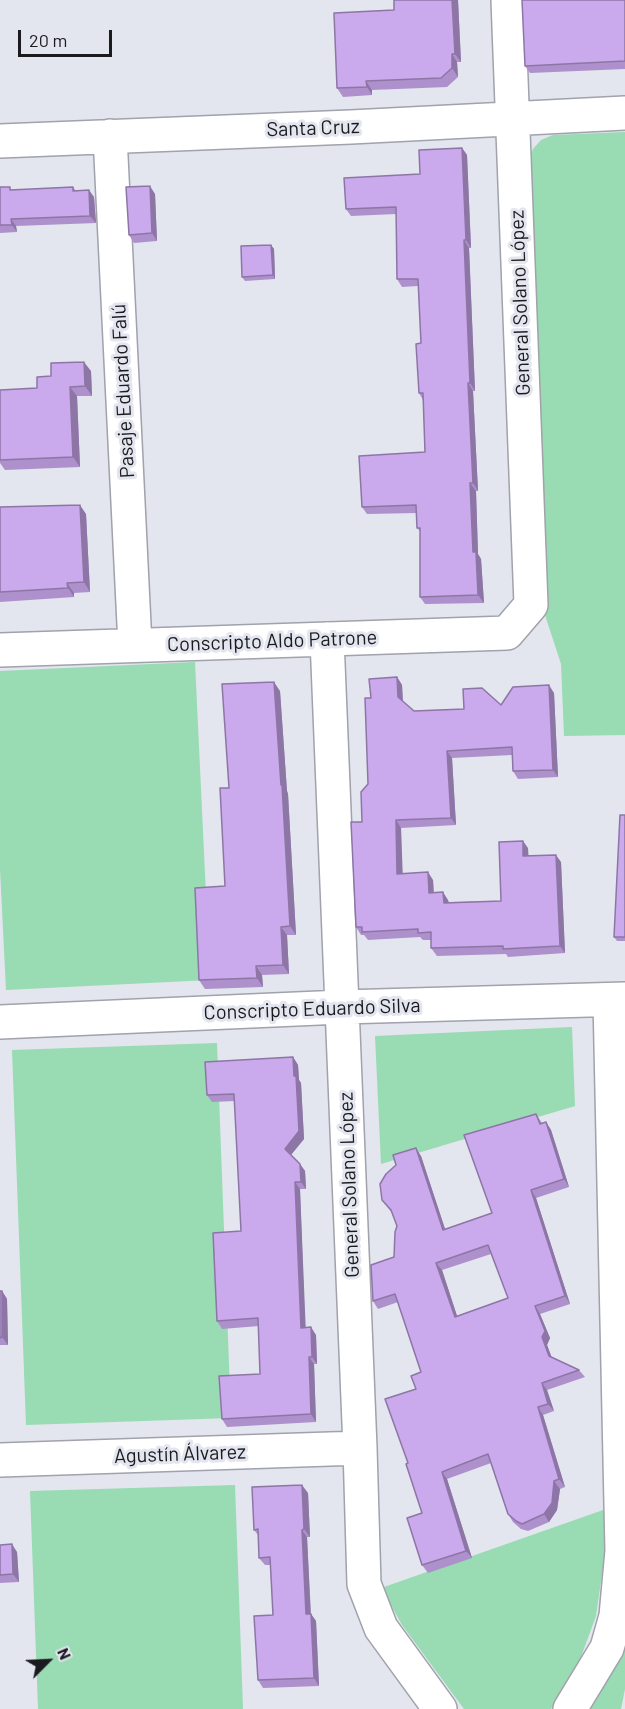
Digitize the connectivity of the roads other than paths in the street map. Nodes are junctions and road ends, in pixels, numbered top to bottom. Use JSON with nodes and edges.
{"nodes":[{"id":1,"x":508,"y":0,"type":"edge"},
{"id":2,"x":625,"y":113,"type":"edge"},
{"id":3,"x":513,"y":119,"type":"junction"},
{"id":4,"x":110,"y":136,"type":"junction"},
{"id":5,"x":0,"y":141,"type":"edge"},
{"id":6,"x":531,"y":605,"type":"joint"},
{"id":7,"x":327,"y":639,"type":"junction"},
{"id":8,"x":135,"y":645,"type":"junction"},
{"id":9,"x":0,"y":650,"type":"edge"},
{"id":10,"x":617,"y":999,"type":"edge"},
{"id":11,"x":342,"y":1007,"type":"junction"},
{"id":12,"x":0,"y":1022,"type":"edge"},
{"id":13,"x":622,"y":1417,"type":"edge"},
{"id":14,"x":360,"y":1448,"type":"junction"},
{"id":15,"x":0,"y":1460,"type":"edge"},
{"id":16,"x":440,"y":1709,"type":"edge"},
{"id":17,"x":570,"y":1709,"type":"edge"}],
"edges":[{"from":1,"to":3,"type":"street","name":"General Solano López"},
{"from":2,"to":3,"type":"street","name":"Santa Cruz"},
{"from":3,"to":4,"type":"street","name":"Santa Cruz"},
{"from":3,"to":6,"type":"street","name":"General Solano López"},
{"from":4,"to":5,"type":"street","name":"Santa Cruz"},
{"from":4,"to":8,"type":"street","name":"Pasaje Eduardo Falú"},
{"from":6,"to":7,"type":"street","name":"Conscripto Aldo Patrone"},
{"from":7,"to":8,"type":"street","name":"Conscripto Aldo Patrone"},
{"from":7,"to":11,"type":"street","name":"General Solano López"},
{"from":8,"to":9,"type":"street","name":"Conscripto Aldo Patrone"},
{"from":10,"to":11,"type":"street","name":"Conscripto Eduardo Silva"},
{"from":10,"to":13,"type":"street"},
{"from":11,"to":12,"type":"street","name":"Conscripto Eduardo Silva"},
{"from":11,"to":14,"type":"street","name":"General Solano López"},
{"from":13,"to":17,"type":"street"},
{"from":14,"to":15,"type":"street","name":"Agustín Álvarez"},
{"from":14,"to":16,"type":"street","name":"General Solano López"}]}
